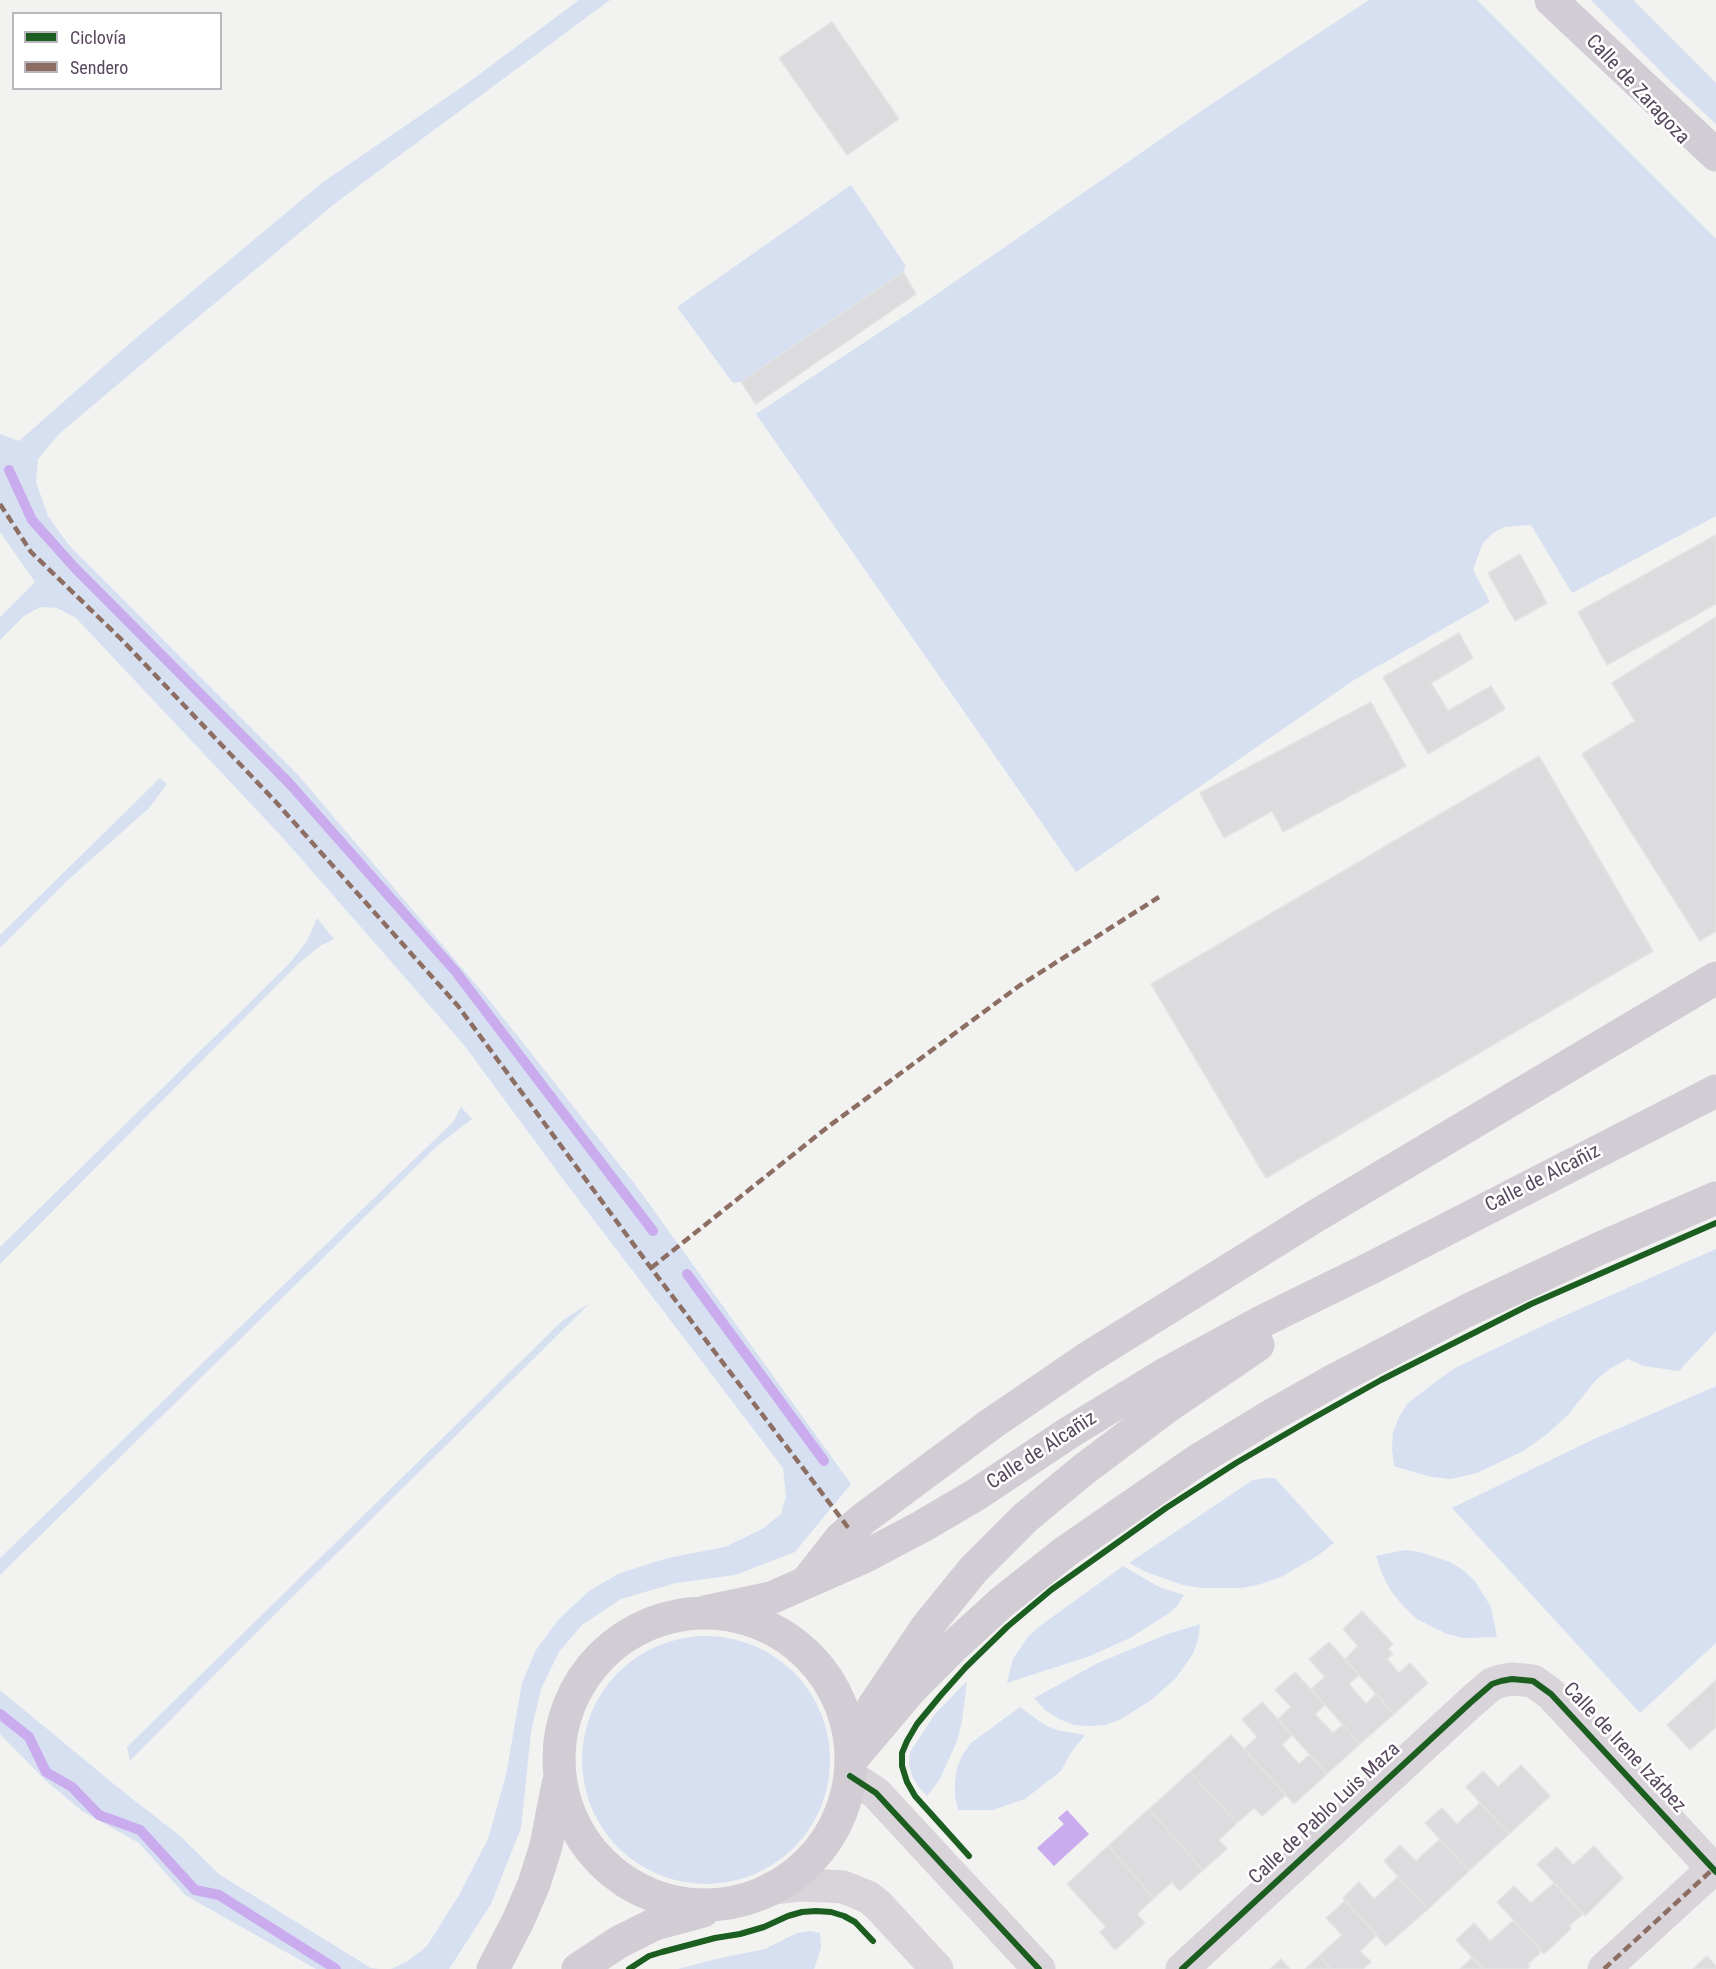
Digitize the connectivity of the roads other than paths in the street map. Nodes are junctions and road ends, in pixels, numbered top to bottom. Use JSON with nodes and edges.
{"nodes":[{"id":1,"x":1551,"y":0,"type":"edge"},
{"id":2,"x":1582,"y":31,"type":"junction"},
{"id":3,"x":1716,"y":154,"type":"edge"},
{"id":4,"x":1716,"y":176,"type":"edge"},
{"id":5,"x":1716,"y":978,"type":"edge"},
{"id":6,"x":1716,"y":1091,"type":"edge"},
{"id":7,"x":1716,"y":1198,"type":"edge"},
{"id":8,"x":1371,"y":1268,"type":"junction"},
{"id":9,"x":805,"y":1584,"type":"junction"},
{"id":10,"x":705,"y":1612,"type":"junction"},
{"id":11,"x":1492,"y":1684,"type":"joint"},
{"id":12,"x":851,"y":1759,"type":"junction"},
{"id":13,"x":560,"y":1776,"type":"junction"},
{"id":14,"x":1714,"y":1870,"type":"edge"},
{"id":15,"x":772,"y":1888,"type":"junction"},
{"id":16,"x":739,"y":1900,"type":"junction"},
{"id":17,"x":493,"y":1969,"type":"edge"},
{"id":18,"x":578,"y":1969,"type":"edge"},
{"id":19,"x":937,"y":1969,"type":"edge"},
{"id":20,"x":1040,"y":1969,"type":"edge"},
{"id":21,"x":1182,"y":1969,"type":"edge"},
{"id":22,"x":1604,"y":1969,"type":"edge"}],
"edges":[{"from":1,"to":2,"type":"main road"},
{"from":2,"to":3,"type":"main road","name":"Calle de Zaragoza"},
{"from":2,"to":4,"type":"main road","name":"Calle de Zaragoza"},
{"from":5,"to":9,"type":"main road"},
{"from":6,"to":8,"type":"main road","name":"Calle de Alcañiz"},
{"from":7,"to":12,"type":"main road"},
{"from":8,"to":9,"type":"main road","name":"Calle de Alcañiz"},
{"from":8,"to":12,"type":"main road","name":"Calle de Alcañiz"},
{"from":9,"to":10,"type":"main road","name":"Calle de Alcañiz"},
{"from":10,"to":12,"type":"main road"},
{"from":10,"to":13,"type":"main road"},
{"from":11,"to":14,"type":"street","name":"Calle de Irene Izárbez"},
{"from":11,"to":21,"type":"street","name":"Calle de Pablo Luis Maza"},
{"from":12,"to":15,"type":"main road"},
{"from":12,"to":20,"type":"street"},
{"from":13,"to":16,"type":"main road"},
{"from":13,"to":17,"type":"main road"},
{"from":14,"to":22,"type":"street"},
{"from":15,"to":16,"type":"main road"},
{"from":15,"to":19,"type":"street"},
{"from":16,"to":18,"type":"main road"}]}
